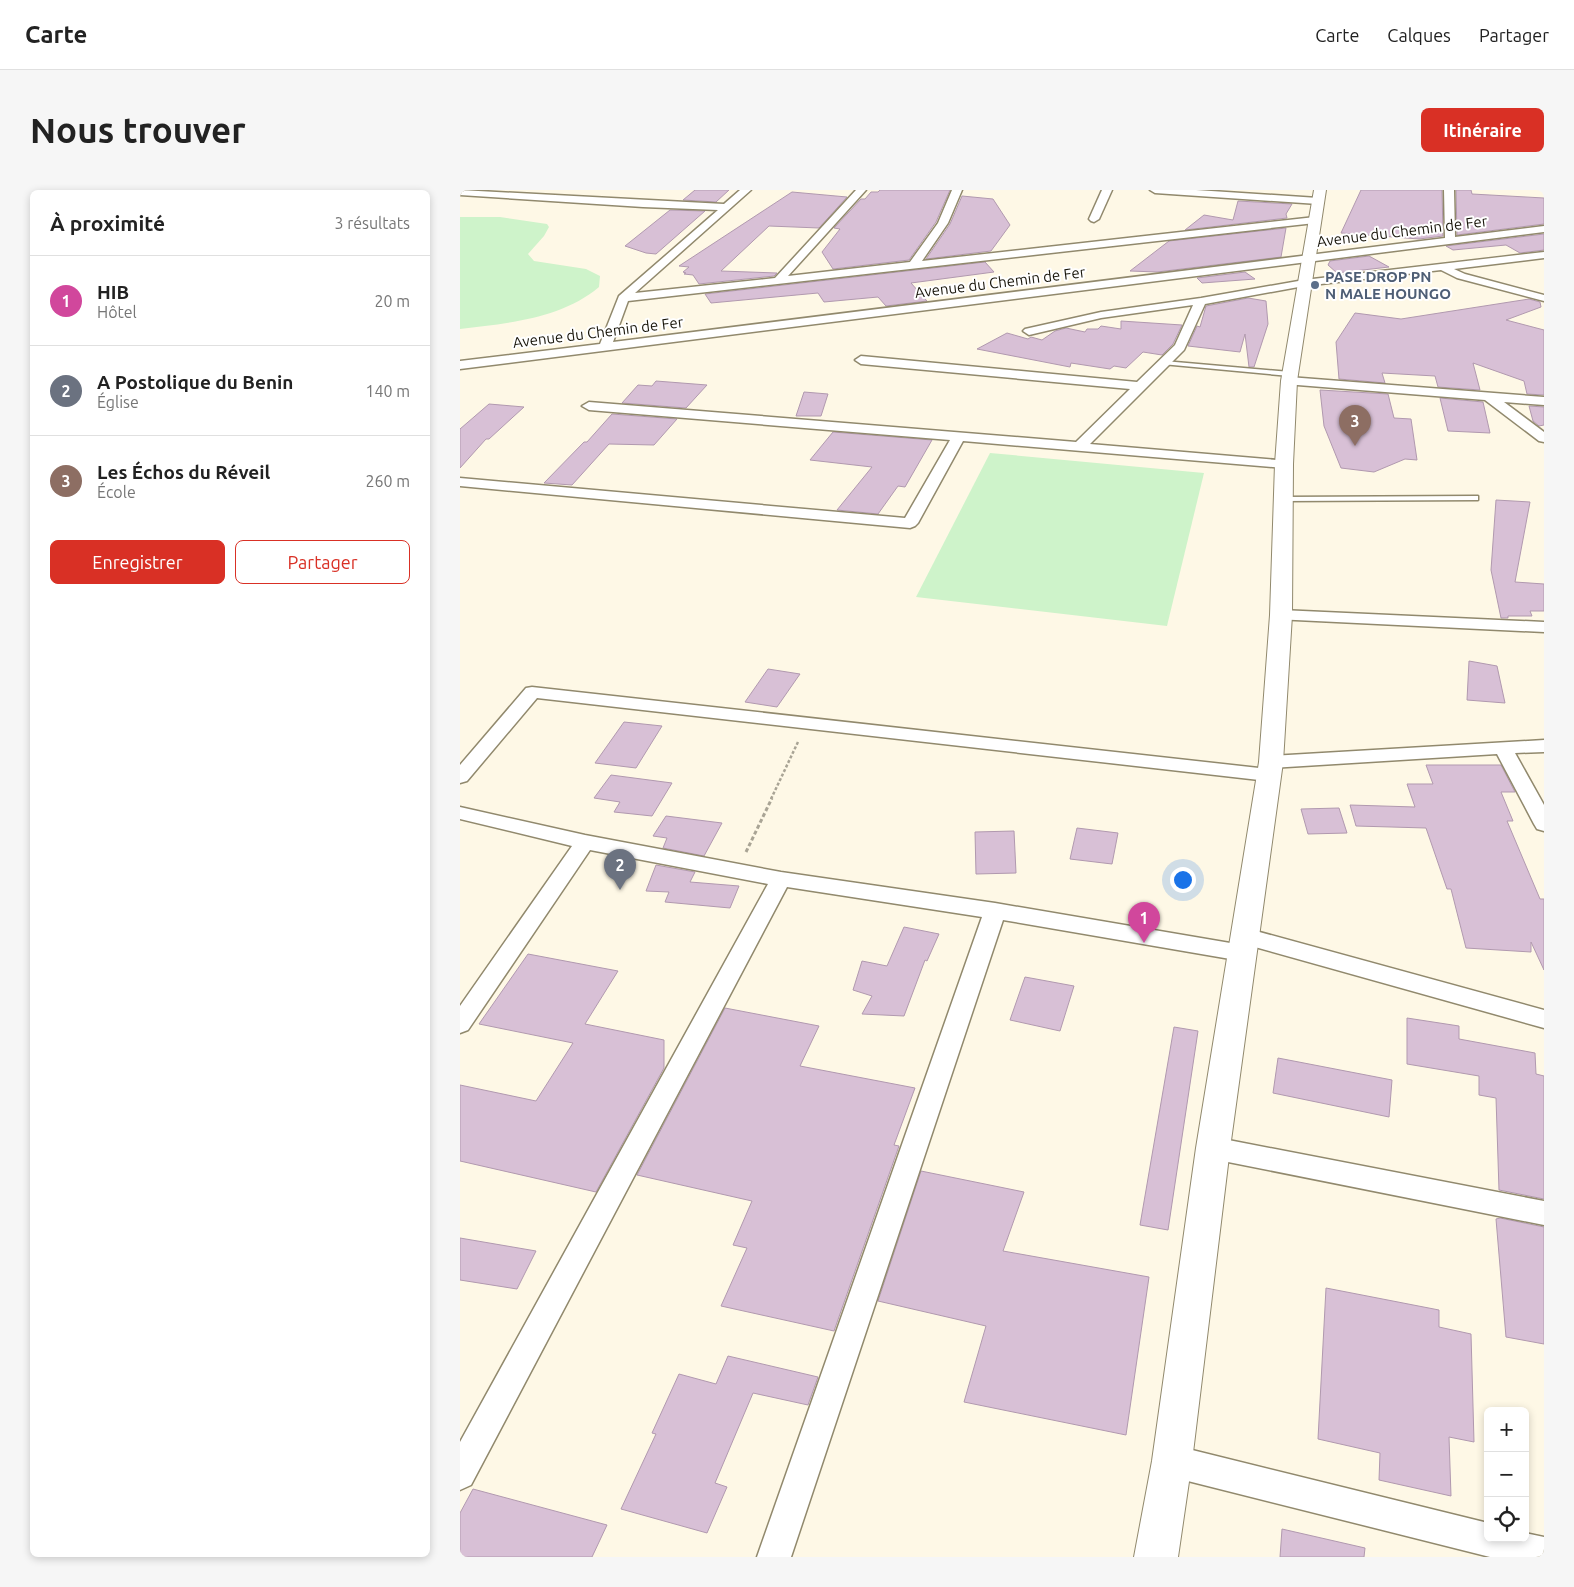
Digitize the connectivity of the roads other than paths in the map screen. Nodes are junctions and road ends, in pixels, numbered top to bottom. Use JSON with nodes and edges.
{"nodes":[{"id":1,"x":746,"y":190,"type":"edge"},
{"id":2,"x":861,"y":190,"type":"edge"},
{"id":3,"x":957,"y":190,"type":"edge"},
{"id":4,"x":1107,"y":190,"type":"edge"},
{"id":5,"x":1154,"y":190,"type":"edge"},
{"id":6,"x":1449,"y":190,"type":"edge"},
{"id":7,"x":460,"y":192,"type":"edge"},
{"id":8,"x":1207,"y":192,"type":"edge"},
{"id":9,"x":1319,"y":196,"type":"edge"},
{"id":10,"x":726,"y":207,"type":"junction"},
{"id":11,"x":1094,"y":219,"type":"dead end"},
{"id":12,"x":1315,"y":220,"type":"junction"},
{"id":13,"x":1544,"y":230,"type":"edge"},
{"id":14,"x":1450,"y":240,"type":"junction"},
{"id":15,"x":1544,"y":255,"type":"edge"},
{"id":16,"x":1308,"y":258,"type":"junction"},
{"id":17,"x":913,"y":266,"type":"junction"},
{"id":18,"x":1444,"y":267,"type":"junction"},
{"id":19,"x":778,"y":281,"type":"junction"},
{"id":20,"x":1304,"y":283,"type":"junction"},
{"id":21,"x":623,"y":298,"type":"junction"},
{"id":22,"x":1544,"y":298,"type":"edge"},
{"id":23,"x":1201,"y":301,"type":"junction"},
{"id":24,"x":1029,"y":330,"type":"dead end"},
{"id":25,"x":605,"y":347,"type":"junction"},
{"id":26,"x":861,"y":360,"type":"dead end"},
{"id":27,"x":1164,"y":363,"type":"junction"},
{"id":28,"x":460,"y":365,"type":"edge"},
{"id":29,"x":1290,"y":377,"type":"junction"},
{"id":30,"x":1140,"y":386,"type":"junction"},
{"id":31,"x":1544,"y":386,"type":"edge"},
{"id":32,"x":1489,"y":396,"type":"junction"},
{"id":33,"x":1519,"y":399,"type":"junction"},
{"id":34,"x":1544,"y":401,"type":"edge"},
{"id":35,"x":589,"y":406,"type":"dead end"},
{"id":36,"x":959,"y":437,"type":"junction"},
{"id":37,"x":1544,"y":438,"type":"edge"},
{"id":38,"x":1079,"y":447,"type":"junction"},
{"id":39,"x":1284,"y":464,"type":"junction"},
{"id":40,"x":460,"y":482,"type":"edge"},
{"id":41,"x":1475,"y":498,"type":"dead end"},
{"id":42,"x":1284,"y":499,"type":"junction"},
{"id":43,"x":1281,"y":615,"type":"junction"},
{"id":44,"x":1544,"y":627,"type":"edge"},
{"id":45,"x":1544,"y":746,"type":"edge"},
{"id":46,"x":1503,"y":748,"type":"junction"},
{"id":47,"x":1270,"y":769,"type":"junction"},
{"id":48,"x":460,"y":777,"type":"edge"},
{"id":49,"x":460,"y":813,"type":"edge"},
{"id":50,"x":1544,"y":824,"type":"edge"},
{"id":51,"x":585,"y":842,"type":"junction"},
{"id":52,"x":781,"y":879,"type":"junction"},
{"id":53,"x":996,"y":911,"type":"junction"},
{"id":54,"x":1243,"y":944,"type":"junction"},
{"id":55,"x":469,"y":1001,"type":"edge"},
{"id":56,"x":1544,"y":1019,"type":"edge"},
{"id":57,"x":460,"y":1024,"type":"edge"},
{"id":58,"x":1213,"y":1148,"type":"junction"},
{"id":59,"x":1544,"y":1213,"type":"edge"},
{"id":60,"x":1172,"y":1461,"type":"junction"},
{"id":61,"x":460,"y":1474,"type":"edge"},
{"id":62,"x":1544,"y":1554,"type":"edge"},
{"id":63,"x":774,"y":1557,"type":"edge"},
{"id":64,"x":1156,"y":1557,"type":"edge"}],
"edges":[{"from":1,"to":10,"type":"street"},
{"from":2,"to":19,"type":"street"},
{"from":3,"to":17,"type":"street"},
{"from":4,"to":11,"type":"street"},
{"from":5,"to":8,"type":"street"},
{"from":6,"to":14,"type":"street"},
{"from":7,"to":10,"type":"street"},
{"from":8,"to":9,"type":"street"},
{"from":9,"to":12,"type":"street"},
{"from":10,"to":21,"type":"street"},
{"from":12,"to":16,"type":"street"},
{"from":12,"to":17,"type":"street"},
{"from":13,"to":14,"type":"street","name":"Avenue du Chemin de Fer"},
{"from":14,"to":16,"type":"street","name":"Avenue du Chemin de Fer"},
{"from":15,"to":18,"type":"street"},
{"from":16,"to":20,"type":"street"},
{"from":16,"to":25,"type":"street","name":"Avenue du Chemin de Fer"},
{"from":17,"to":19,"type":"street"},
{"from":18,"to":20,"type":"street"},
{"from":18,"to":22,"type":"street"},
{"from":19,"to":21,"type":"street"},
{"from":20,"to":23,"type":"street"},
{"from":20,"to":29,"type":"street"},
{"from":21,"to":25,"type":"street"},
{"from":23,"to":24,"type":"street"},
{"from":23,"to":27,"type":"street"},
{"from":25,"to":28,"type":"street","name":"Avenue du Chemin de Fer"},
{"from":26,"to":30,"type":"street"},
{"from":27,"to":29,"type":"lane"},
{"from":27,"to":30,"type":"street"},
{"from":29,"to":32,"type":"street"},
{"from":29,"to":39,"type":"street"},
{"from":30,"to":38,"type":"street"},
{"from":31,"to":33,"type":"street"},
{"from":32,"to":33,"type":"street"},
{"from":32,"to":37,"type":"street"},
{"from":33,"to":34,"type":"street"},
{"from":35,"to":36,"type":"street"},
{"from":36,"to":38,"type":"street"},
{"from":36,"to":40,"type":"street"},
{"from":38,"to":39,"type":"street"},
{"from":39,"to":42,"type":"street"},
{"from":41,"to":42,"type":"lane"},
{"from":42,"to":43,"type":"street"},
{"from":43,"to":44,"type":"street"},
{"from":43,"to":47,"type":"street"},
{"from":45,"to":46,"type":"street"},
{"from":46,"to":47,"type":"street"},
{"from":46,"to":50,"type":"street"},
{"from":47,"to":48,"type":"street"},
{"from":47,"to":54,"type":"street"},
{"from":49,"to":51,"type":"street"},
{"from":51,"to":52,"type":"street"},
{"from":51,"to":55,"type":"street"},
{"from":52,"to":53,"type":"street"},
{"from":52,"to":61,"type":"street"},
{"from":53,"to":54,"type":"street"},
{"from":53,"to":63,"type":"street"},
{"from":54,"to":56,"type":"street"},
{"from":54,"to":58,"type":"street"},
{"from":55,"to":57,"type":"street"},
{"from":58,"to":59,"type":"street"},
{"from":58,"to":60,"type":"street"},
{"from":60,"to":62,"type":"street"},
{"from":60,"to":64,"type":"street"}]}
